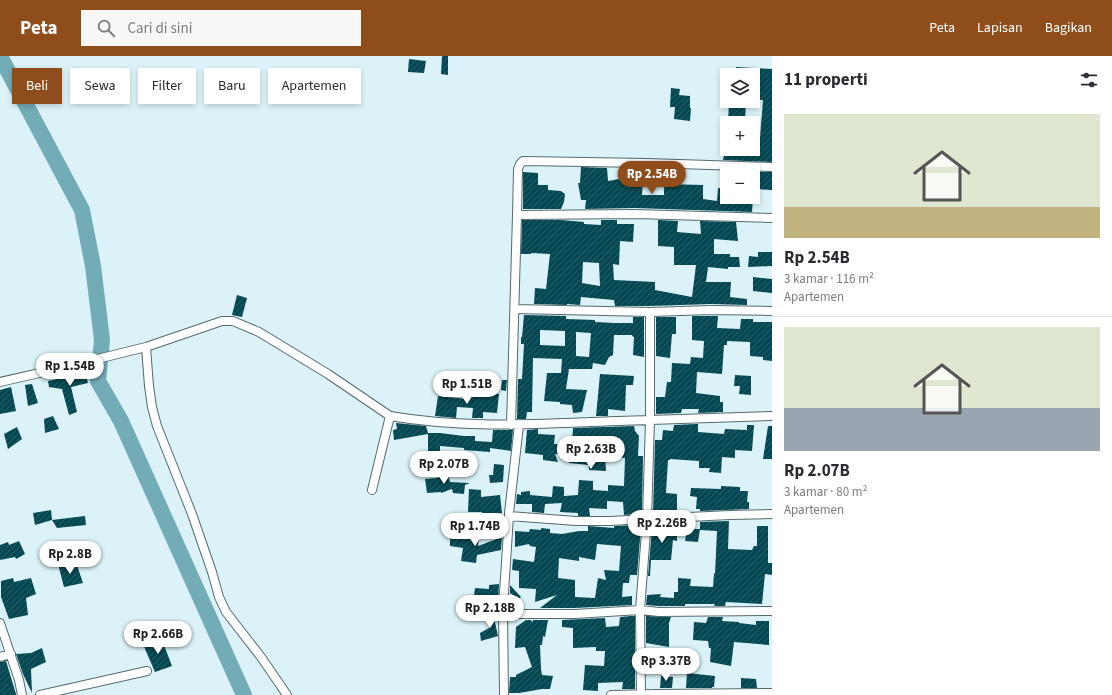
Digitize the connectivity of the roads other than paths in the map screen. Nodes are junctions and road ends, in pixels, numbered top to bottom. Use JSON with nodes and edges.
{"nodes":[{"id":1,"x":772,"y":167,"type":"edge"},
{"id":2,"x":517,"y":215,"type":"junction"},
{"id":3,"x":772,"y":218,"type":"edge"},
{"id":4,"x":515,"y":309,"type":"junction"},
{"id":5,"x":772,"y":311,"type":"edge"},
{"id":6,"x":650,"y":312,"type":"junction"},
{"id":7,"x":146,"y":347,"type":"junction"},
{"id":8,"x":0,"y":382,"type":"edge"},
{"id":9,"x":390,"y":416,"type":"junction"},
{"id":10,"x":772,"y":416,"type":"edge"},
{"id":11,"x":650,"y":420,"type":"junction"},
{"id":12,"x":515,"y":425,"type":"junction"},
{"id":13,"x":372,"y":490,"type":"dead end"},
{"id":14,"x":772,"y":514,"type":"edge"},
{"id":15,"x":509,"y":516,"type":"junction"},
{"id":16,"x":647,"y":519,"type":"junction"},
{"id":17,"x":640,"y":610,"type":"junction"},
{"id":18,"x":772,"y":611,"type":"edge"},
{"id":19,"x":503,"y":614,"type":"junction"},
{"id":20,"x":0,"y":623,"type":"edge"},
{"id":21,"x":11,"y":654,"type":"junction"},
{"id":22,"x":0,"y":657,"type":"edge"},
{"id":23,"x":147,"y":671,"type":"dead end"},
{"id":24,"x":772,"y":693,"type":"edge"},
{"id":25,"x":641,"y":694,"type":"edge"},
{"id":26,"x":656,"y":694,"type":"edge"},
{"id":27,"x":22,"y":695,"type":"edge"},
{"id":28,"x":40,"y":695,"type":"edge"},
{"id":29,"x":287,"y":695,"type":"edge"},
{"id":30,"x":504,"y":695,"type":"edge"},
{"id":31,"x":611,"y":695,"type":"edge"}],
"edges":[{"from":1,"to":2,"type":"street"},
{"from":2,"to":3,"type":"street"},
{"from":2,"to":4,"type":"street"},
{"from":4,"to":6,"type":"street"},
{"from":4,"to":12,"type":"street"},
{"from":5,"to":6,"type":"street"},
{"from":6,"to":11,"type":"street"},
{"from":7,"to":8,"type":"street"},
{"from":7,"to":9,"type":"street"},
{"from":7,"to":29,"type":"street"},
{"from":9,"to":12,"type":"street"},
{"from":9,"to":13,"type":"street"},
{"from":10,"to":11,"type":"street"},
{"from":11,"to":12,"type":"street"},
{"from":11,"to":16,"type":"street"},
{"from":12,"to":15,"type":"street"},
{"from":14,"to":16,"type":"street"},
{"from":15,"to":16,"type":"street"},
{"from":15,"to":19,"type":"street"},
{"from":16,"to":17,"type":"street"},
{"from":17,"to":18,"type":"street"},
{"from":17,"to":19,"type":"street"},
{"from":17,"to":25,"type":"street"},
{"from":19,"to":30,"type":"street"},
{"from":20,"to":21,"type":"street"},
{"from":21,"to":22,"type":"street"},
{"from":21,"to":27,"type":"street"},
{"from":23,"to":28,"type":"street"},
{"from":24,"to":26,"type":"street"},
{"from":25,"to":26,"type":"street"},
{"from":25,"to":31,"type":"street"}]}
